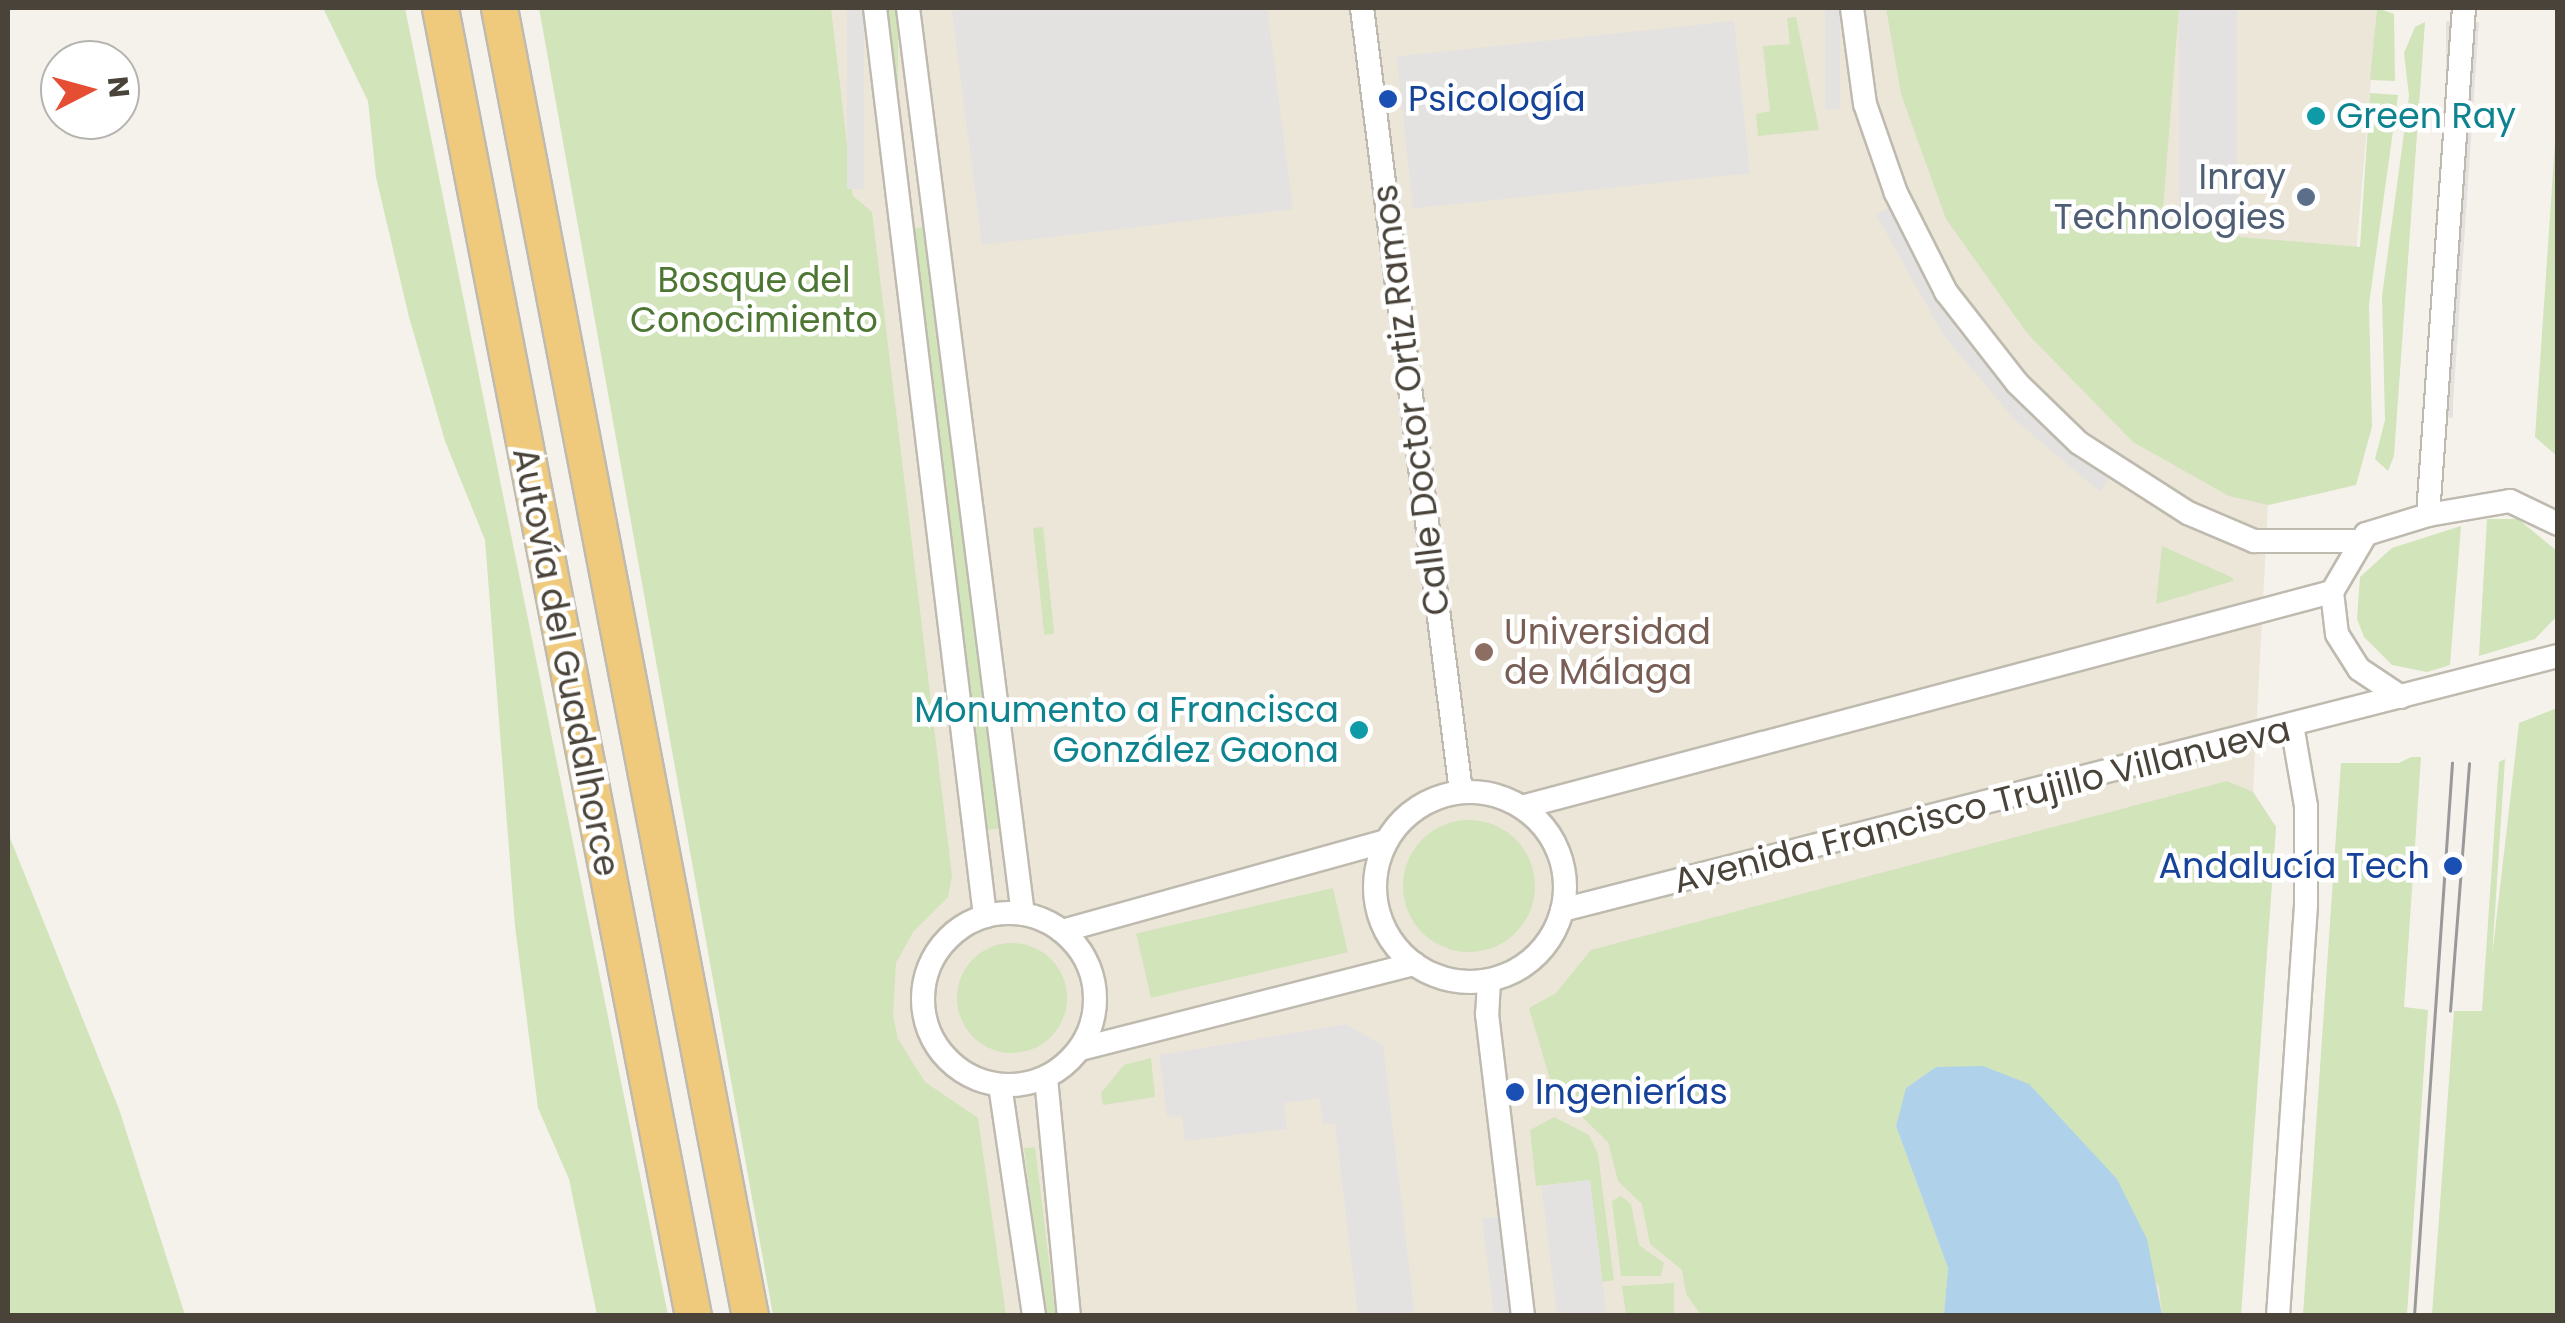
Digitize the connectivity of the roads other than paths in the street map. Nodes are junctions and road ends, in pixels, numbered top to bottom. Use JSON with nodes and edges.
{"nodes":[{"id":1,"x":500,"y":8,"type":"edge"},
{"id":2,"x":876,"y":8,"type":"edge"},
{"id":3,"x":908,"y":8,"type":"edge"},
{"id":4,"x":1362,"y":8,"type":"edge"},
{"id":5,"x":1852,"y":8,"type":"edge"},
{"id":6,"x":2464,"y":8,"type":"edge"},
{"id":7,"x":442,"y":18,"type":"edge"},
{"id":8,"x":2428,"y":514,"type":"junction"},
{"id":9,"x":2558,"y":524,"type":"edge"},
{"id":10,"x":2359,"y":541,"type":"junction"},
{"id":11,"x":2332,"y":592,"type":"junction"},
{"id":12,"x":2554,"y":654,"type":"edge"},
{"id":13,"x":2401,"y":697,"type":"junction"},
{"id":14,"x":2292,"y":725,"type":"junction"},
{"id":15,"x":1461,"y":792,"type":"junction"},
{"id":16,"x":1522,"y":807,"type":"junction"},
{"id":17,"x":1386,"y":842,"type":"junction"},
{"id":18,"x":1562,"y":910,"type":"junction"},
{"id":19,"x":1023,"y":914,"type":"junction"},
{"id":20,"x":985,"y":916,"type":"junction"},
{"id":21,"x":1062,"y":931,"type":"junction"},
{"id":22,"x":1414,"y":964,"type":"junction"},
{"id":23,"x":1490,"y":980,"type":"junction"},
{"id":24,"x":1080,"y":1049,"type":"junction"},
{"id":25,"x":1046,"y":1078,"type":"junction"},
{"id":26,"x":1000,"y":1086,"type":"junction"},
{"id":27,"x":693,"y":1316,"type":"edge"},
{"id":28,"x":750,"y":1316,"type":"edge"},
{"id":29,"x":1034,"y":1316,"type":"edge"},
{"id":30,"x":1068,"y":1316,"type":"edge"},
{"id":31,"x":1522,"y":1316,"type":"edge"},
{"id":32,"x":2278,"y":1316,"type":"edge"}],
"edges":[{"from":1,"to":28,"type":"highway","name":"Autovía del Guadalhorce"},
{"from":2,"to":20,"type":"street"},
{"from":3,"to":19,"type":"street"},
{"from":4,"to":15,"type":"street","name":"Calle Doctor Ortiz Ramos"},
{"from":5,"to":10,"type":"street"},
{"from":6,"to":8,"type":"street"},
{"from":7,"to":27,"type":"highway","name":"Autovía del Guadalhorce"},
{"from":8,"to":9,"type":"street"},
{"from":8,"to":10,"type":"street"},
{"from":10,"to":11,"type":"street"},
{"from":11,"to":13,"type":"street"},
{"from":11,"to":16,"type":"street"},
{"from":12,"to":13,"type":"street","name":"Avenida Francisco Trujillo Villanueva"},
{"from":13,"to":14,"type":"street","name":"Avenida Francisco Trujillo Villanueva"},
{"from":14,"to":18,"type":"street","name":"Avenida Francisco Trujillo Villanueva"},
{"from":14,"to":32,"type":"street"},
{"from":15,"to":16,"type":"street"},
{"from":15,"to":17,"type":"street"},
{"from":16,"to":18,"type":"street"},
{"from":17,"to":21,"type":"street"},
{"from":17,"to":22,"type":"street"},
{"from":18,"to":23,"type":"street"},
{"from":19,"to":20,"type":"street"},
{"from":19,"to":21,"type":"street"},
{"from":20,"to":26,"type":"street"},
{"from":21,"to":24,"type":"street"},
{"from":22,"to":23,"type":"street"},
{"from":22,"to":24,"type":"street"},
{"from":23,"to":31,"type":"street"},
{"from":24,"to":25,"type":"street"},
{"from":25,"to":26,"type":"street"},
{"from":25,"to":30,"type":"street"},
{"from":26,"to":29,"type":"street"}]}
